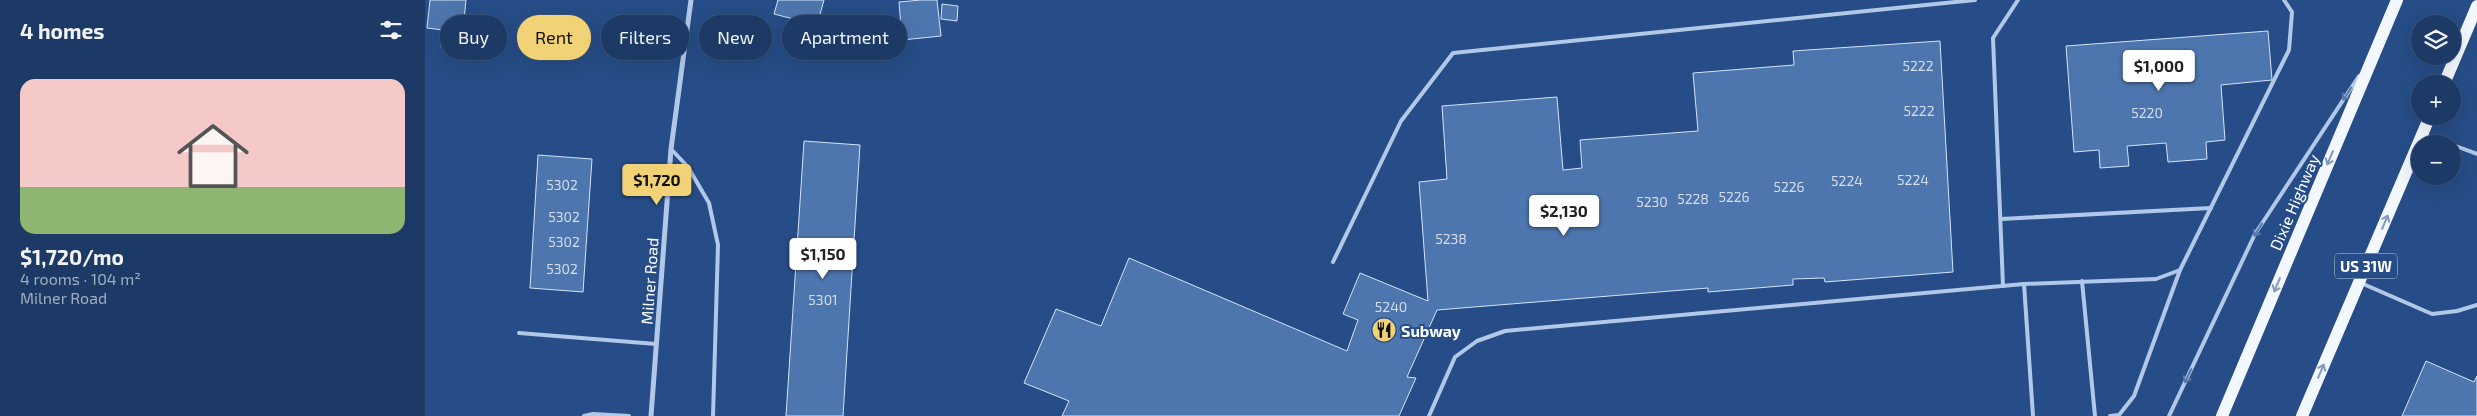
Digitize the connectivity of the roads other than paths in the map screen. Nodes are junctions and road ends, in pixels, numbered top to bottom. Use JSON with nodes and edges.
{"nodes":[{"id":1,"x":691,"y":0,"type":"edge"},
{"id":2,"x":1975,"y":0,"type":"edge"},
{"id":3,"x":2018,"y":0,"type":"edge"},
{"id":4,"x":2284,"y":0,"type":"edge"},
{"id":5,"x":2397,"y":0,"type":"edge"},
{"id":6,"x":2477,"y":6,"type":"edge"},
{"id":7,"x":2374,"y":53,"type":"junction"},
{"id":8,"x":2447,"y":75,"type":"edge"},
{"id":9,"x":2426,"y":125,"type":"edge"},
{"id":10,"x":2422,"y":134,"type":"joint"},
{"id":11,"x":2461,"y":148,"type":"edge"},
{"id":12,"x":671,"y":149,"type":"junction"},
{"id":13,"x":2477,"y":154,"type":"edge"},
{"id":14,"x":2211,"y":208,"type":"junction"},
{"id":15,"x":2001,"y":220,"type":"junction"},
{"id":16,"x":1333,"y":262,"type":"dead end"},
{"id":17,"x":2180,"y":270,"type":"junction"},
{"id":18,"x":2082,"y":282,"type":"junction"},
{"id":19,"x":2359,"y":282,"type":"junction"},
{"id":20,"x":2024,"y":284,"type":"junction"},
{"id":21,"x":2003,"y":286,"type":"junction"},
{"id":22,"x":2477,"y":305,"type":"edge"},
{"id":23,"x":519,"y":334,"type":"dead end"},
{"id":24,"x":656,"y":344,"type":"junction"},
{"id":25,"x":2306,"y":415,"type":"edge"},
{"id":26,"x":584,"y":416,"type":"edge"},
{"id":27,"x":629,"y":416,"type":"edge"},
{"id":28,"x":651,"y":416,"type":"edge"},
{"id":29,"x":713,"y":416,"type":"edge"},
{"id":30,"x":1429,"y":416,"type":"edge"},
{"id":31,"x":2033,"y":416,"type":"edge"},
{"id":32,"x":2095,"y":416,"type":"edge"},
{"id":33,"x":2111,"y":416,"type":"edge"},
{"id":34,"x":2169,"y":416,"type":"edge"},
{"id":35,"x":2222,"y":416,"type":"edge"}],
"edges":[{"from":1,"to":12,"type":"street","name":"Milner Road"},
{"from":2,"to":16,"type":"lane"},
{"from":3,"to":15,"type":"lane"},
{"from":4,"to":14,"type":"lane"},
{"from":5,"to":7,"type":"main road","name":"Dixie Highway"},
{"from":6,"to":8,"type":"main road"},
{"from":7,"to":34,"type":"lane","one_way":true},
{"from":7,"to":35,"type":"main road","name":"Dixie Highway","one_way":true},
{"from":9,"to":10,"type":"main road","number":"US 31W"},
{"from":19,"to":10,"type":"main road","number":"US 31W","one_way":true},
{"from":11,"to":13,"type":"lane"},
{"from":12,"to":24,"type":"street","name":"Milner Road"},
{"from":12,"to":29,"type":"lane"},
{"from":14,"to":15,"type":"lane"},
{"from":14,"to":17,"type":"lane"},
{"from":15,"to":21,"type":"lane"},
{"from":17,"to":18,"type":"lane"},
{"from":17,"to":33,"type":"lane"},
{"from":18,"to":20,"type":"lane"},
{"from":18,"to":32,"type":"lane"},
{"from":19,"to":22,"type":"lane"},
{"from":25,"to":19,"type":"main road","number":"US 31W","one_way":true},
{"from":20,"to":21,"type":"lane"},
{"from":20,"to":31,"type":"lane"},
{"from":21,"to":30,"type":"lane"},
{"from":23,"to":24,"type":"lane"},
{"from":24,"to":28,"type":"street","name":"Milner Road"},
{"from":26,"to":27,"type":"lane"}]}
